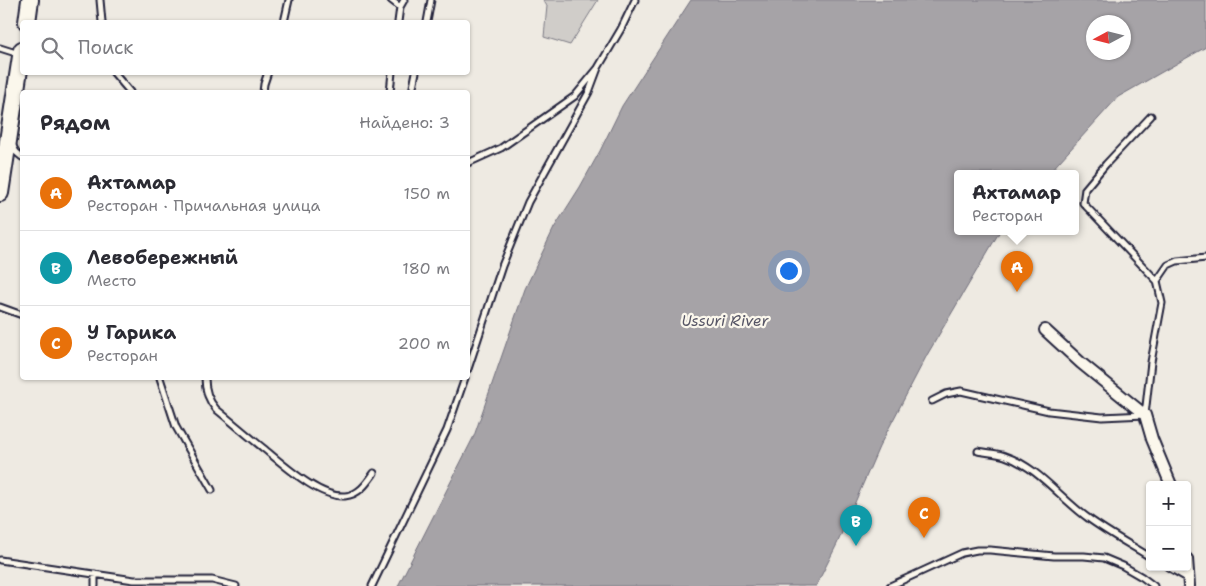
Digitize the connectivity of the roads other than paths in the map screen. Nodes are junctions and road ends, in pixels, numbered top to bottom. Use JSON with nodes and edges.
{"nodes":[{"id":1,"x":30,"y":0,"type":"edge"},
{"id":2,"x":100,"y":0,"type":"edge"},
{"id":3,"x":289,"y":0,"type":"edge"},
{"id":4,"x":391,"y":0,"type":"edge"},
{"id":5,"x":404,"y":0,"type":"edge"},
{"id":6,"x":431,"y":0,"type":"edge"},
{"id":7,"x":635,"y":0,"type":"edge"},
{"id":8,"x":400,"y":7,"type":"junction"},
{"id":9,"x":27,"y":20,"type":"edge"},
{"id":10,"x":102,"y":20,"type":"edge"},
{"id":11,"x":284,"y":20,"type":"edge"},
{"id":12,"x":398,"y":20,"type":"edge"},
{"id":13,"x":427,"y":20,"type":"edge"},
{"id":14,"x":0,"y":48,"type":"edge"},
{"id":15,"x":20,"y":53,"type":"edge"},
{"id":16,"x":20,"y":65,"type":"edge"},
{"id":17,"x":598,"y":68,"type":"junction"},
{"id":18,"x":116,"y":75,"type":"edge"},
{"id":19,"x":267,"y":75,"type":"edge"},
{"id":20,"x":392,"y":75,"type":"edge"},
{"id":21,"x":415,"y":75,"type":"edge"},
{"id":22,"x":128,"y":90,"type":"edge"},
{"id":23,"x":263,"y":90,"type":"edge"},
{"id":24,"x":390,"y":90,"type":"edge"},
{"id":25,"x":412,"y":90,"type":"edge"},
{"id":26,"x":1151,"y":116,"type":"dead end"},
{"id":27,"x":9,"y":131,"type":"edge"},
{"id":28,"x":20,"y":155,"type":"edge"},
{"id":29,"x":470,"y":162,"type":"edge"},
{"id":30,"x":0,"y":193,"type":"edge"},
{"id":31,"x":1206,"y":258,"type":"edge"},
{"id":32,"x":1157,"y":281,"type":"junction"},
{"id":33,"x":0,"y":307,"type":"edge"},
{"id":34,"x":20,"y":314,"type":"edge"},
{"id":35,"x":1045,"y":330,"type":"dead end"},
{"id":36,"x":470,"y":363,"type":"edge"},
{"id":37,"x":161,"y":380,"type":"edge"},
{"id":38,"x":205,"y":380,"type":"edge"},
{"id":39,"x":463,"y":380,"type":"edge"},
{"id":40,"x":932,"y":400,"type":"dead end"},
{"id":41,"x":1145,"y":415,"type":"junction"},
{"id":42,"x":978,"y":452,"type":"dead end"},
{"id":43,"x":374,"y":473,"type":"dead end"},
{"id":44,"x":1169,"y":481,"type":"edge"},
{"id":45,"x":212,"y":490,"type":"dead end"},
{"id":46,"x":1146,"y":554,"type":"edge"},
{"id":47,"x":0,"y":560,"type":"edge"},
{"id":48,"x":1173,"y":571,"type":"edge"},
{"id":49,"x":95,"y":574,"type":"junction"},
{"id":50,"x":134,"y":583,"type":"edge"},
{"id":51,"x":1189,"y":583,"type":"edge"},
{"id":52,"x":95,"y":586,"type":"edge"},
{"id":53,"x":236,"y":586,"type":"edge"},
{"id":54,"x":372,"y":586,"type":"edge"},
{"id":55,"x":890,"y":586,"type":"edge"},
{"id":56,"x":1154,"y":586,"type":"edge"}],
"edges":[{"from":1,"to":9,"type":"main road"},
{"from":2,"to":10,"type":"lane"},
{"from":3,"to":11,"type":"lane"},
{"from":4,"to":8,"type":"lane"},
{"from":5,"to":8,"type":"lane"},
{"from":6,"to":13,"type":"lane"},
{"from":7,"to":17,"type":"lane"},
{"from":8,"to":12,"type":"lane"},
{"from":14,"to":15,"type":"lane"},
{"from":16,"to":27,"type":"main road"},
{"from":17,"to":29,"type":"lane"},
{"from":17,"to":36,"type":"lane"},
{"from":18,"to":22,"type":"lane"},
{"from":19,"to":23,"type":"lane"},
{"from":20,"to":24,"type":"lane"},
{"from":21,"to":25,"type":"lane"},
{"from":26,"to":32,"type":"lane"},
{"from":27,"to":28,"type":"lane"},
{"from":27,"to":30,"type":"main road"},
{"from":31,"to":32,"type":"lane"},
{"from":32,"to":41,"type":"lane"},
{"from":33,"to":34,"type":"lane"},
{"from":35,"to":41,"type":"street"},
{"from":37,"to":45,"type":"lane"},
{"from":38,"to":43,"type":"lane"},
{"from":39,"to":54,"type":"lane"},
{"from":40,"to":41,"type":"lane"},
{"from":41,"to":44,"type":"street"},
{"from":42,"to":46,"type":"lane"},
{"from":47,"to":49,"type":"lane"},
{"from":48,"to":51,"type":"lane"},
{"from":49,"to":50,"type":"lane"},
{"from":49,"to":52,"type":"lane"},
{"from":50,"to":53,"type":"lane"},
{"from":55,"to":56,"type":"lane"}]}
